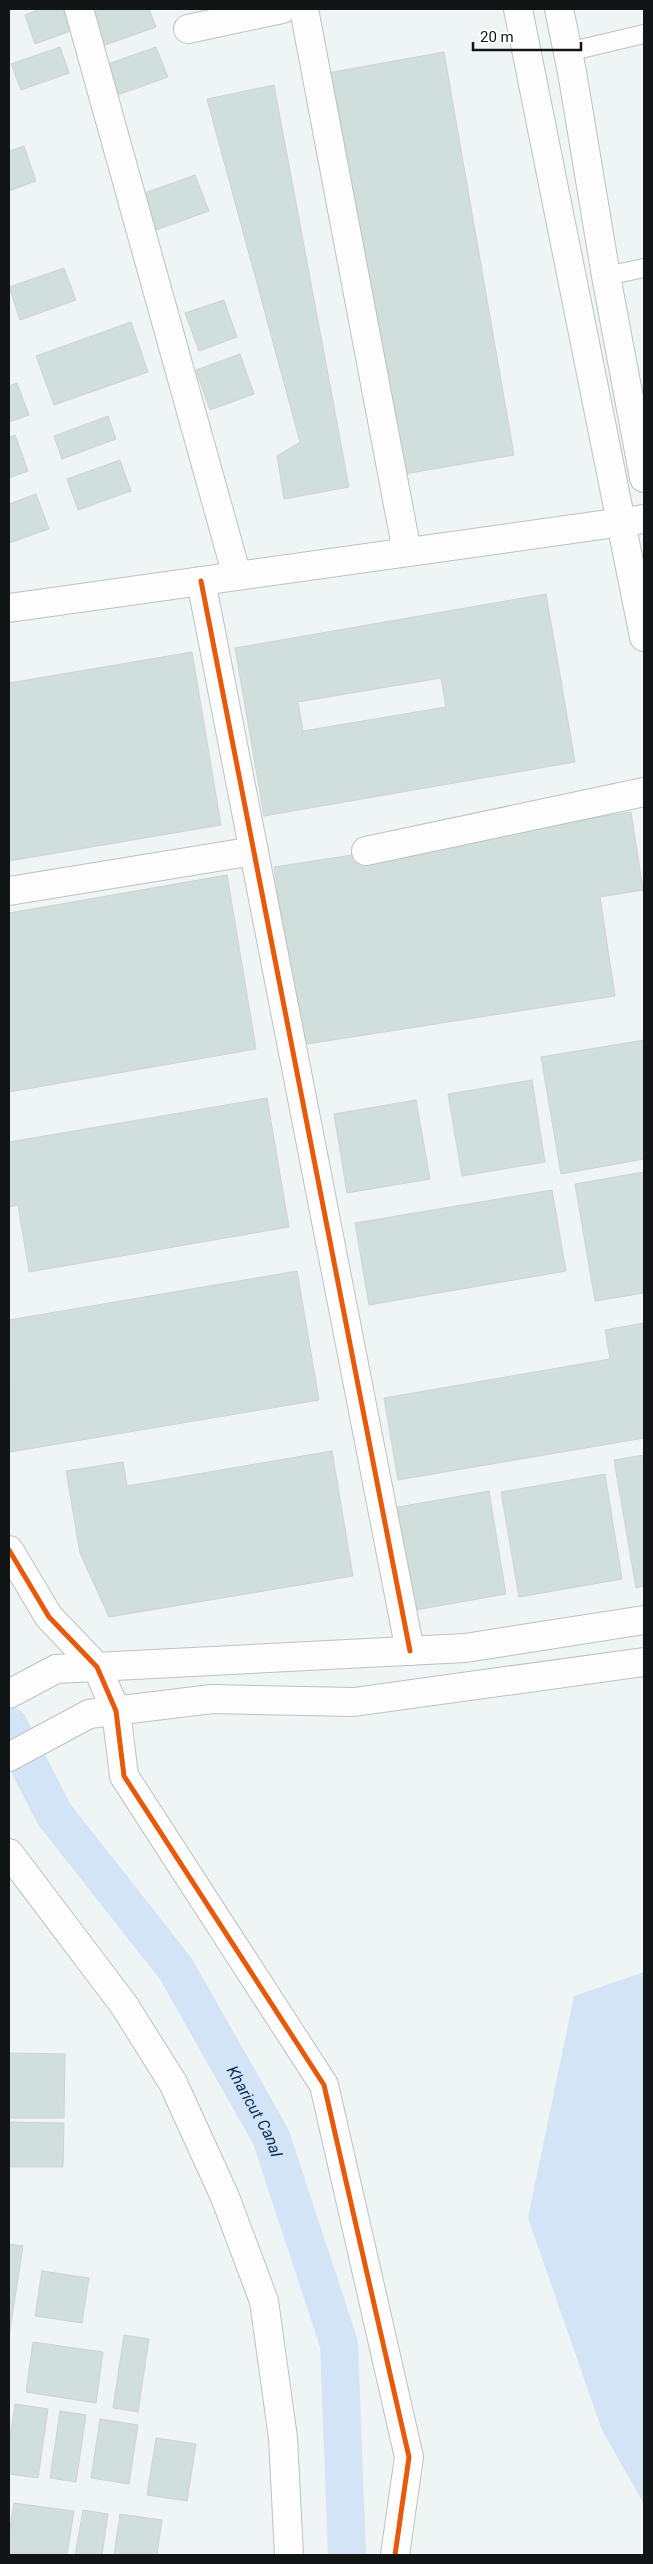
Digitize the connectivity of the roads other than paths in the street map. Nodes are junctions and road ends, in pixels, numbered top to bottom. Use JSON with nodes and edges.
{"nodes":[{"id":1,"x":80,"y":9,"type":"edge"},
{"id":2,"x":282,"y":9,"type":"edge"},
{"id":3,"x":304,"y":9,"type":"edge"},
{"id":4,"x":518,"y":9,"type":"edge"},
{"id":5,"x":558,"y":9,"type":"edge"},
{"id":6,"x":188,"y":29,"type":"dead end"},
{"id":7,"x":644,"y":34,"type":"edge"},
{"id":8,"x":568,"y":52,"type":"junction"},
{"id":9,"x":644,"y":268,"type":"edge"},
{"id":10,"x":606,"y":276,"type":"junction"},
{"id":11,"x":644,"y":478,"type":"edge"},
{"id":12,"x":632,"y":520,"type":"edge"},
{"id":13,"x":407,"y":552,"type":"junction"},
{"id":14,"x":237,"y":576,"type":"junction"},
{"id":15,"x":202,"y":581,"type":"junction"},
{"id":16,"x":9,"y":608,"type":"edge"},
{"id":17,"x":644,"y":637,"type":"edge"},
{"id":18,"x":644,"y":792,"type":"edge"},
{"id":19,"x":254,"y":850,"type":"junction"},
{"id":20,"x":366,"y":850,"type":"dead end"},
{"id":21,"x":9,"y":890,"type":"edge"},
{"id":22,"x":9,"y":1550,"type":"edge"},
{"id":23,"x":644,"y":1620,"type":"edge"},
{"id":24,"x":410,"y":1651,"type":"junction"},
{"id":25,"x":644,"y":1662,"type":"edge"},
{"id":26,"x":97,"y":1667,"type":"junction"},
{"id":27,"x":9,"y":1694,"type":"edge"},
{"id":28,"x":116,"y":1711,"type":"junction"},
{"id":29,"x":9,"y":1757,"type":"edge"},
{"id":30,"x":9,"y":1854,"type":"edge"},
{"id":31,"x":289,"y":2555,"type":"edge"},
{"id":32,"x":395,"y":2555,"type":"edge"}],
"edges":[{"from":1,"to":14,"type":"street"},
{"from":2,"to":6,"type":"street"},
{"from":3,"to":13,"type":"street"},
{"from":4,"to":12,"type":"street"},
{"from":5,"to":8,"type":"street"},
{"from":7,"to":8,"type":"lane"},
{"from":8,"to":10,"type":"street"},
{"from":9,"to":10,"type":"lane"},
{"from":10,"to":11,"type":"street"},
{"from":12,"to":13,"type":"street"},
{"from":12,"to":17,"type":"street"},
{"from":13,"to":14,"type":"street"},
{"from":14,"to":15,"type":"street"},
{"from":15,"to":16,"type":"street"},
{"from":15,"to":19,"type":"street"},
{"from":18,"to":20,"type":"street"},
{"from":19,"to":21,"type":"street"},
{"from":19,"to":24,"type":"street"},
{"from":22,"to":26,"type":"street"},
{"from":23,"to":24,"type":"street"},
{"from":24,"to":26,"type":"street"},
{"from":25,"to":28,"type":"street"},
{"from":26,"to":27,"type":"street"},
{"from":26,"to":28,"type":"street"},
{"from":28,"to":29,"type":"street"},
{"from":28,"to":32,"type":"street"},
{"from":30,"to":31,"type":"street"}]}
